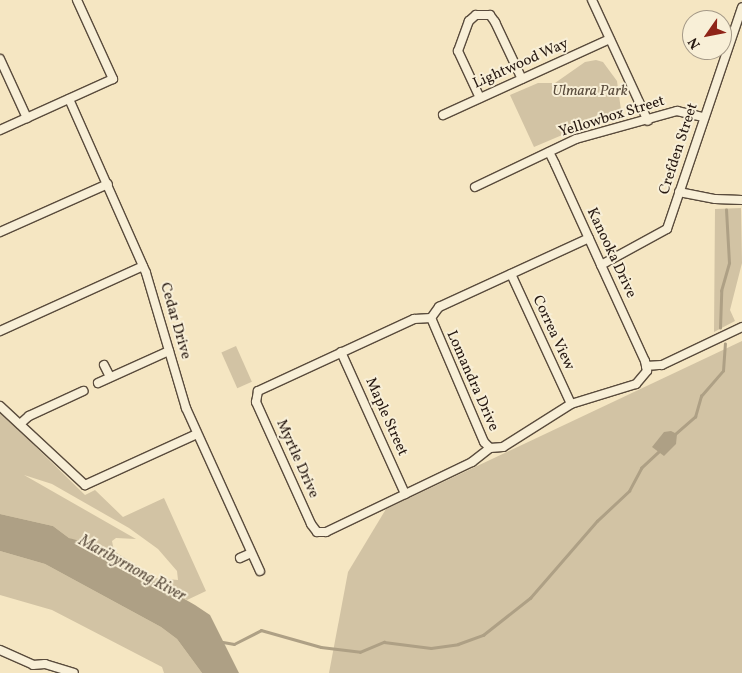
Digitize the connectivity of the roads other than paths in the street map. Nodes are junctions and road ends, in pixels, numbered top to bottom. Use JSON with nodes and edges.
{"nodes":[{"id":1,"x":77,"y":0,"type":"edge"},
{"id":2,"x":592,"y":0,"type":"edge"},
{"id":3,"x":742,"y":6,"type":"edge"},
{"id":4,"x":610,"y":39,"type":"junction"},
{"id":5,"x":0,"y":59,"type":"edge"},
{"id":6,"x":522,"y":79,"type":"junction"},
{"id":7,"x":480,"y":98,"type":"junction"},
{"id":8,"x":69,"y":99,"type":"junction"},
{"id":9,"x":443,"y":115,"type":"dead end"},
{"id":10,"x":704,"y":117,"type":"junction"},
{"id":11,"x":27,"y":118,"type":"junction"},
{"id":12,"x":648,"y":121,"type":"junction"},
{"id":13,"x":0,"y":130,"type":"edge"},
{"id":14,"x":549,"y":152,"type":"junction"},
{"id":15,"x":108,"y":184,"type":"junction"},
{"id":16,"x":475,"y":187,"type":"dead end"},
{"id":17,"x":680,"y":192,"type":"junction"},
{"id":18,"x":742,"y":200,"type":"edge"},
{"id":19,"x":0,"y":232,"type":"edge"},
{"id":20,"x":589,"y":238,"type":"junction"},
{"id":21,"x":601,"y":265,"type":"junction"},
{"id":22,"x":143,"y":266,"type":"junction"},
{"id":23,"x":511,"y":274,"type":"junction"},
{"id":24,"x":431,"y":318,"type":"junction"},
{"id":25,"x":742,"y":327,"type":"edge"},
{"id":26,"x":0,"y":331,"type":"edge"},
{"id":27,"x":169,"y":351,"type":"junction"},
{"id":28,"x":341,"y":352,"type":"junction"},
{"id":29,"x":104,"y":364,"type":"dead end"},
{"id":30,"x":646,"y":366,"type":"junction"},
{"id":31,"x":110,"y":377,"type":"junction"},
{"id":32,"x":98,"y":383,"type":"dead end"},
{"id":33,"x":83,"y":391,"type":"dead end"},
{"id":34,"x":571,"y":404,"type":"junction"},
{"id":35,"x":0,"y":406,"type":"edge"},
{"id":36,"x":20,"y":424,"type":"junction"},
{"id":37,"x":197,"y":434,"type":"junction"},
{"id":38,"x":490,"y":448,"type":"junction"},
{"id":39,"x":405,"y":494,"type":"junction"},
{"id":40,"x":251,"y":552,"type":"junction"},
{"id":41,"x":240,"y":558,"type":"dead end"},
{"id":42,"x":260,"y":571,"type":"dead end"},
{"id":43,"x":0,"y":650,"type":"edge"},
{"id":44,"x":33,"y":665,"type":"junction"},
{"id":45,"x":29,"y":673,"type":"edge"},
{"id":46,"x":74,"y":673,"type":"edge"}],
"edges":[{"from":1,"to":8,"type":"street"},
{"from":2,"to":4,"type":"street"},
{"from":3,"to":10,"type":"street","name":"Crefden Street"},
{"from":4,"to":6,"type":"street","name":"Lightwood Way"},
{"from":4,"to":12,"type":"street"},
{"from":5,"to":11,"type":"street"},
{"from":6,"to":7,"type":"street","name":"Lightwood Way"},
{"from":6,"to":7,"type":"street"},
{"from":7,"to":9,"type":"street","name":"Lightwood Way"},
{"from":8,"to":11,"type":"street"},
{"from":8,"to":15,"type":"street","name":"Cedar Drive"},
{"from":10,"to":12,"type":"street","name":"Yellowbox Street"},
{"from":10,"to":17,"type":"street","name":"Crefden Street"},
{"from":11,"to":13,"type":"street"},
{"from":12,"to":14,"type":"street","name":"Yellowbox Street"},
{"from":14,"to":16,"type":"street","name":"Yellowbox Street"},
{"from":14,"to":20,"type":"street","name":"Kanooka Drive"},
{"from":15,"to":19,"type":"street"},
{"from":15,"to":22,"type":"street","name":"Cedar Drive"},
{"from":17,"to":18,"type":"street"},
{"from":17,"to":21,"type":"street","name":"Crefden Street"},
{"from":20,"to":21,"type":"street","name":"Kanooka Drive"},
{"from":20,"to":23,"type":"street","name":"Lomandra Drive"},
{"from":21,"to":30,"type":"street","name":"Kanooka Drive"},
{"from":22,"to":26,"type":"street"},
{"from":22,"to":27,"type":"street","name":"Cedar Drive"},
{"from":23,"to":24,"type":"street","name":"Lomandra Drive"},
{"from":23,"to":34,"type":"street","name":"Correa View"},
{"from":24,"to":28,"type":"street","name":"Myrtle Drive"},
{"from":24,"to":38,"type":"street","name":"Lomandra Drive"},
{"from":25,"to":30,"type":"street"},
{"from":27,"to":31,"type":"street"},
{"from":27,"to":37,"type":"street","name":"Cedar Drive"},
{"from":28,"to":39,"type":"street","name":"Maple Street"},
{"from":28,"to":39,"type":"street","name":"Myrtle Drive"},
{"from":29,"to":31,"type":"street"},
{"from":30,"to":34,"type":"street","name":"Lomandra Drive"},
{"from":31,"to":32,"type":"street"},
{"from":33,"to":36,"type":"street"},
{"from":34,"to":38,"type":"street","name":"Lomandra Drive"},
{"from":35,"to":36,"type":"street"},
{"from":36,"to":37,"type":"street"},
{"from":37,"to":40,"type":"street","name":"Cedar Drive"},
{"from":38,"to":39,"type":"street","name":"Myrtle Drive"},
{"from":40,"to":41,"type":"street"},
{"from":40,"to":42,"type":"street","name":"Cedar Drive"},
{"from":43,"to":44,"type":"street"},
{"from":44,"to":45,"type":"street"},
{"from":44,"to":46,"type":"street"}]}
